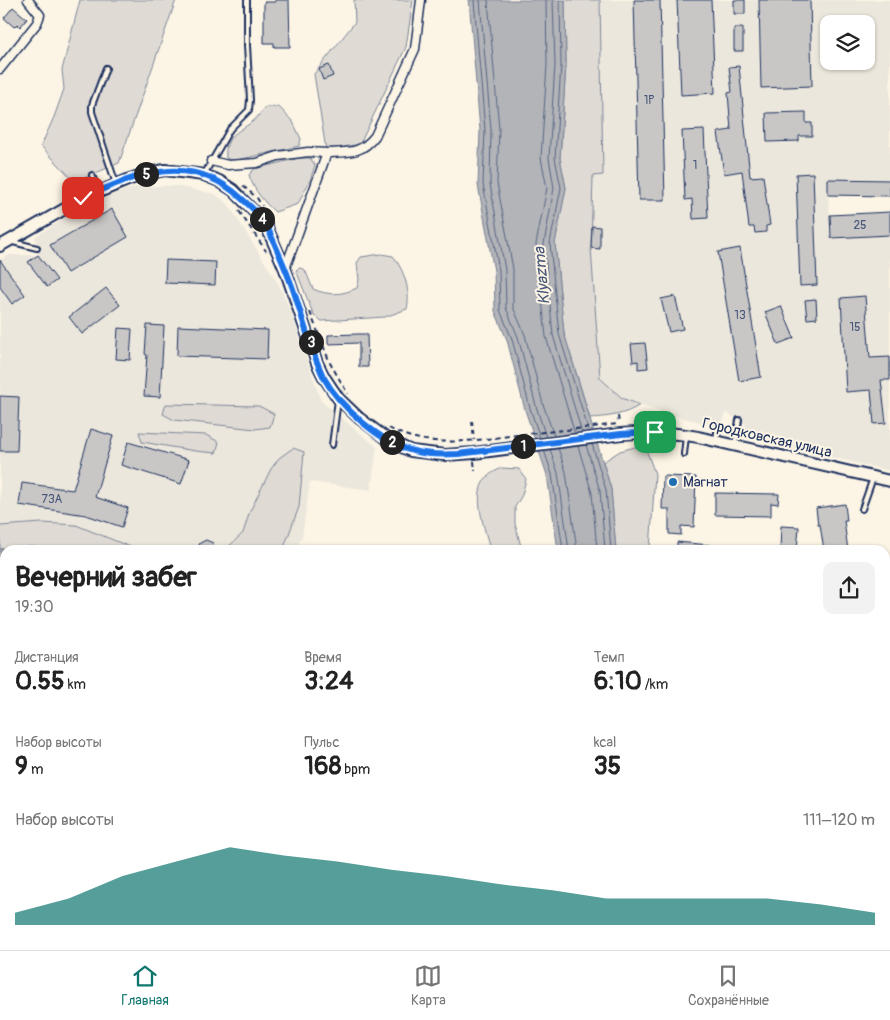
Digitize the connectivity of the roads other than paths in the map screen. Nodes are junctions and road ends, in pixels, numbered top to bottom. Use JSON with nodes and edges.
{"nodes":[{"id":1,"x":28,"y":0,"type":"edge"},
{"id":2,"x":247,"y":0,"type":"edge"},
{"id":3,"x":421,"y":0,"type":"edge"},
{"id":4,"x":106,"y":68,"type":"dead end"},
{"id":5,"x":0,"y":69,"type":"edge"},
{"id":6,"x":327,"y":153,"type":"junction"},
{"id":7,"x":211,"y":162,"type":"junction"},
{"id":8,"x":92,"y":174,"type":"dead end"},
{"id":9,"x":204,"y":175,"type":"junction"},
{"id":10,"x":116,"y":184,"type":"junction"},
{"id":11,"x":98,"y":191,"type":"junction"},
{"id":12,"x":4,"y":244,"type":"edge"},
{"id":13,"x":37,"y":248,"type":"dead end"},
{"id":14,"x":285,"y":269,"type":"junction"},
{"id":15,"x":338,"y":398,"type":"junction"},
{"id":16,"x":739,"y":420,"type":"dead end"},
{"id":17,"x":718,"y":426,"type":"dead end"},
{"id":18,"x":686,"y":435,"type":"junction"},
{"id":19,"x":715,"y":441,"type":"junction"},
{"id":20,"x":332,"y":445,"type":"dead end"},
{"id":21,"x":735,"y":446,"type":"junction"},
{"id":22,"x":684,"y":454,"type":"dead end"},
{"id":23,"x":873,"y":477,"type":"junction"},
{"id":24,"x":890,"y":481,"type":"edge"},
{"id":25,"x":862,"y":509,"type":"dead end"}],
"edges":[{"from":1,"to":5,"type":"street"},
{"from":2,"to":7,"type":"lane"},
{"from":3,"to":6,"type":"street"},
{"from":4,"to":10,"type":"lane"},
{"from":6,"to":7,"type":"street"},
{"from":6,"to":14,"type":"street"},
{"from":7,"to":9,"type":"lane"},
{"from":8,"to":11,"type":"lane"},
{"from":9,"to":10,"type":"main road","name":"Городковская улица"},
{"from":9,"to":14,"type":"main road","name":"Городковская улица"},
{"from":10,"to":11,"type":"main road","name":"Городковская улица"},
{"from":11,"to":12,"type":"main road","name":"Городковская улица"},
{"from":12,"to":13,"type":"lane"},
{"from":14,"to":15,"type":"main road","name":"Городковская улица"},
{"from":15,"to":18,"type":"main road","name":"Городковская улица"},
{"from":15,"to":20,"type":"lane"},
{"from":16,"to":21,"type":"lane"},
{"from":17,"to":19,"type":"lane"},
{"from":18,"to":19,"type":"main road","name":"Городковская улица"},
{"from":18,"to":22,"type":"lane"},
{"from":19,"to":21,"type":"main road","name":"Городковская улица"},
{"from":21,"to":23,"type":"main road","name":"Городковская улица"},
{"from":23,"to":24,"type":"main road","name":"Городковская улица"},
{"from":23,"to":25,"type":"lane"}]}
